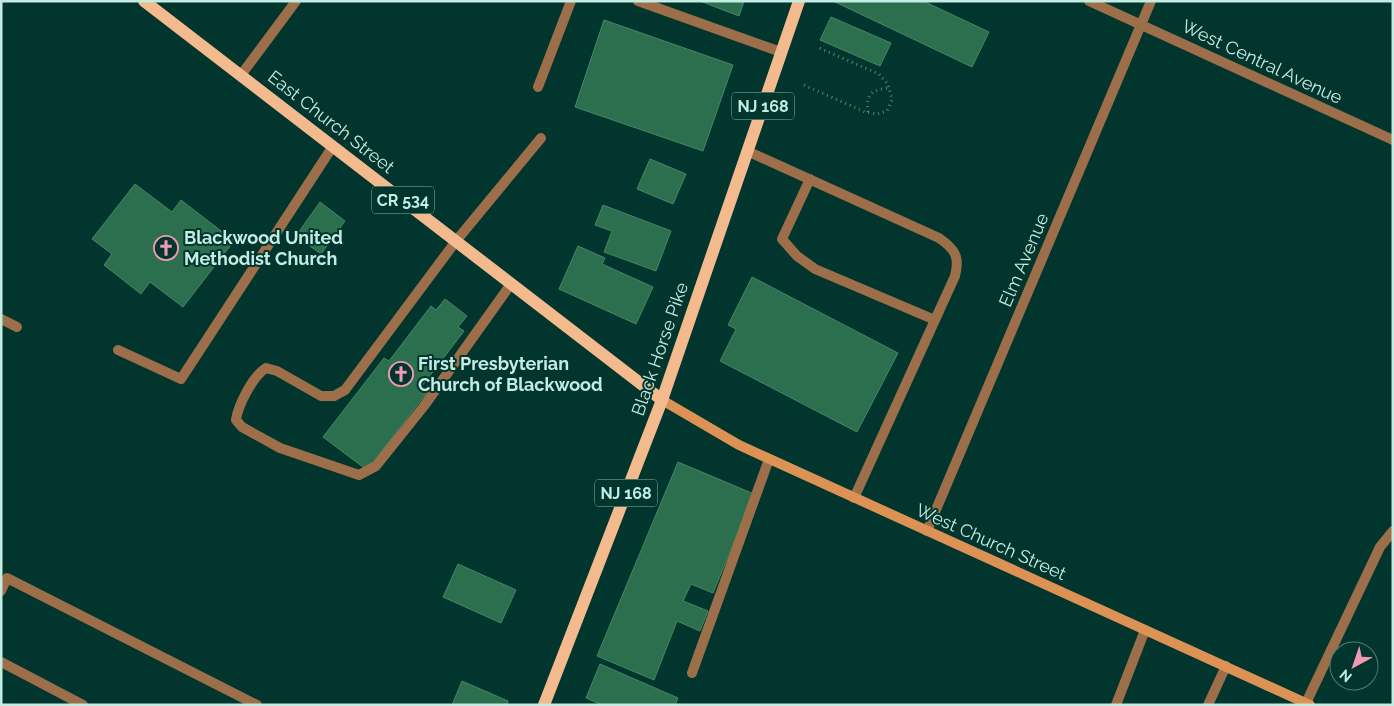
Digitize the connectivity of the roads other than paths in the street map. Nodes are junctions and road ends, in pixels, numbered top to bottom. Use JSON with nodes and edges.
{"nodes":[{"id":1,"x":144,"y":1,"type":"edge"},
{"id":2,"x":296,"y":1,"type":"edge"},
{"id":3,"x":571,"y":1,"type":"edge"},
{"id":4,"x":638,"y":1,"type":"edge"},
{"id":5,"x":799,"y":1,"type":"edge"},
{"id":6,"x":1151,"y":1,"type":"edge"},
{"id":7,"x":1095,"y":2,"type":"edge"},
{"id":8,"x":1141,"y":24,"type":"junction"},
{"id":9,"x":781,"y":52,"type":"junction"},
{"id":10,"x":241,"y":75,"type":"junction"},
{"id":11,"x":538,"y":87,"type":"dead end"},
{"id":12,"x":541,"y":138,"type":"dead end"},
{"id":13,"x":1393,"y":140,"type":"edge"},
{"id":14,"x":333,"y":146,"type":"junction"},
{"id":15,"x":747,"y":151,"type":"junction"},
{"id":16,"x":810,"y":179,"type":"junction"},
{"id":17,"x":456,"y":241,"type":"junction"},
{"id":18,"x":511,"y":284,"type":"junction"},
{"id":19,"x":1,"y":319,"type":"edge"},
{"id":20,"x":934,"y":320,"type":"junction"},
{"id":21,"x":17,"y":327,"type":"dead end"},
{"id":22,"x":118,"y":350,"type":"dead end"},
{"id":23,"x":662,"y":400,"type":"junction"},
{"id":24,"x":769,"y":459,"type":"junction"},
{"id":25,"x":854,"y":498,"type":"junction"},
{"id":26,"x":1393,"y":530,"type":"edge"},
{"id":27,"x":927,"y":531,"type":"junction"},
{"id":28,"x":1,"y":591,"type":"edge"},
{"id":29,"x":1145,"y":630,"type":"junction"},
{"id":30,"x":1,"y":662,"type":"edge"},
{"id":31,"x":1226,"y":666,"type":"junction"},
{"id":32,"x":692,"y":673,"type":"dead end"},
{"id":33,"x":1308,"y":704,"type":"edge"},
{"id":34,"x":83,"y":705,"type":"edge"},
{"id":35,"x":257,"y":705,"type":"edge"},
{"id":36,"x":544,"y":705,"type":"edge"},
{"id":37,"x":1116,"y":705,"type":"edge"},
{"id":38,"x":1208,"y":705,"type":"edge"}],
"edges":[{"from":1,"to":10,"type":"main road","name":"East Church Street","number":"CR 534"},
{"from":2,"to":10,"type":"street"},
{"from":3,"to":11,"type":"street"},
{"from":4,"to":9,"type":"street"},
{"from":5,"to":9,"type":"main road","name":"Black Horse Pike","number":"NJ 168"},
{"from":6,"to":8,"type":"street","name":"Elm Avenue"},
{"from":7,"to":8,"type":"street","name":"West Central Avenue"},
{"from":8,"to":13,"type":"street","name":"West Central Avenue"},
{"from":8,"to":27,"type":"street","name":"Elm Avenue"},
{"from":9,"to":15,"type":"main road","name":"Black Horse Pike","number":"NJ 168"},
{"from":10,"to":14,"type":"main road","name":"East Church Street","number":"CR 534"},
{"from":12,"to":17,"type":"street"},
{"from":14,"to":17,"type":"main road","name":"East Church Street","number":"CR 534"},
{"from":14,"to":22,"type":"street"},
{"from":15,"to":16,"type":"street"},
{"from":15,"to":23,"type":"main road","name":"Black Horse Pike","number":"NJ 168"},
{"from":16,"to":20,"type":"street"},
{"from":16,"to":20,"type":"street"},
{"from":17,"to":18,"type":"main road","name":"East Church Street","number":"CR 534"},
{"from":17,"to":18,"type":"street"},
{"from":18,"to":23,"type":"main road","name":"East Church Street","number":"CR 534"},
{"from":19,"to":21,"type":"street"},
{"from":20,"to":25,"type":"street"},
{"from":23,"to":24,"type":"main road","name":"West Church Street","number":"CR 534"},
{"from":23,"to":36,"type":"main road","name":"Black Horse Pike","number":"NJ 168"},
{"from":24,"to":25,"type":"main road","name":"West Church Street","number":"CR 534"},
{"from":24,"to":32,"type":"street"},
{"from":25,"to":27,"type":"main road","name":"West Church Street","number":"CR 534"},
{"from":26,"to":33,"type":"street"},
{"from":27,"to":29,"type":"main road","name":"West Church Street","number":"CR 534"},
{"from":28,"to":35,"type":"street"},
{"from":29,"to":31,"type":"main road","name":"West Church Street","number":"CR 534"},
{"from":29,"to":37,"type":"street"},
{"from":30,"to":34,"type":"street"},
{"from":31,"to":33,"type":"main road","name":"West Church Street","number":"CR 534"},
{"from":31,"to":38,"type":"street"}]}
